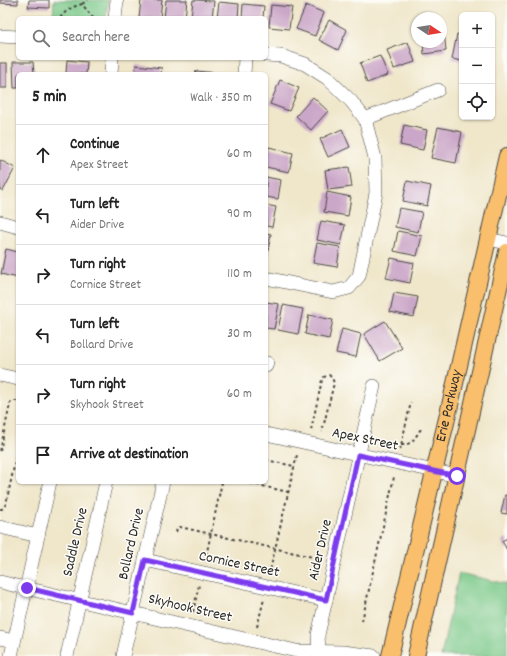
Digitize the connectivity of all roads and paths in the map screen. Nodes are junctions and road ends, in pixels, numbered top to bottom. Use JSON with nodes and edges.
{"nodes":[{"id":1,"x":88,"y":0,"type":"edge"},
{"id":2,"x":117,"y":0,"type":"edge"},
{"id":3,"x":82,"y":4,"type":"junction"},
{"id":4,"x":62,"y":16,"type":"edge"},
{"id":5,"x":91,"y":16,"type":"edge"},
{"id":6,"x":115,"y":16,"type":"edge"},
{"id":7,"x":0,"y":36,"type":"edge"},
{"id":8,"x":16,"y":37,"type":"edge"},
{"id":9,"x":268,"y":55,"type":"edge"},
{"id":10,"x":112,"y":60,"type":"edge"},
{"id":11,"x":245,"y":60,"type":"edge"},
{"id":12,"x":111,"y":72,"type":"edge"},
{"id":13,"x":244,"y":72,"type":"edge"},
{"id":14,"x":438,"y":90,"type":"dead end"},
{"id":15,"x":365,"y":119,"type":"junction"},
{"id":16,"x":507,"y":156,"type":"edge"},
{"id":17,"x":0,"y":222,"type":"edge"},
{"id":18,"x":16,"y":226,"type":"edge"},
{"id":19,"x":488,"y":239,"type":"junction"},
{"id":20,"x":507,"y":243,"type":"edge"},
{"id":21,"x":507,"y":252,"type":"edge"},
{"id":22,"x":268,"y":278,"type":"edge"},
{"id":23,"x":0,"y":374,"type":"edge"},
{"id":24,"x":16,"y":378,"type":"edge"},
{"id":25,"x":374,"y":386,"type":"dead end"},
{"id":26,"x":16,"y":401,"type":"edge"},
{"id":27,"x":411,"y":402,"type":"dead end"},
{"id":28,"x":311,"y":430,"type":"dead end"},
{"id":29,"x":424,"y":431,"type":"dead end"},
{"id":30,"x":322,"y":432,"type":"dead end"},
{"id":31,"x":268,"y":434,"type":"edge"},
{"id":32,"x":401,"y":445,"type":"junction"},
{"id":33,"x":400,"y":450,"type":"dead end"},
{"id":34,"x":0,"y":451,"type":"edge"},
{"id":35,"x":297,"y":455,"type":"dead end"},
{"id":36,"x":358,"y":455,"type":"junction"},
{"id":37,"x":16,"y":457,"type":"edge"},
{"id":38,"x":268,"y":460,"type":"edge"},
{"id":39,"x":294,"y":466,"type":"junction"},
{"id":40,"x":435,"y":471,"type":"junction"},
{"id":41,"x":457,"y":476,"type":"junction"},
{"id":42,"x":394,"y":477,"type":"dead end"},
{"id":43,"x":50,"y":484,"type":"edge"},
{"id":44,"x":106,"y":484,"type":"edge"},
{"id":45,"x":163,"y":484,"type":"edge"},
{"id":46,"x":222,"y":484,"type":"edge"},
{"id":47,"x":254,"y":484,"type":"edge"},
{"id":48,"x":288,"y":492,"type":"junction"},
{"id":49,"x":0,"y":509,"type":"edge"},
{"id":50,"x":0,"y":528,"type":"edge"},
{"id":51,"x":176,"y":532,"type":"dead end"},
{"id":52,"x":211,"y":534,"type":"junction"},
{"id":53,"x":38,"y":536,"type":"junction"},
{"id":54,"x":275,"y":549,"type":"junction"},
{"id":55,"x":317,"y":558,"type":"dead end"},
{"id":56,"x":145,"y":560,"type":"junction"},
{"id":57,"x":202,"y":573,"type":"junction"},
{"id":58,"x":0,"y":582,"type":"edge"},
{"id":59,"x":266,"y":587,"type":"junction"},
{"id":60,"x":27,"y":588,"type":"junction"},
{"id":61,"x":80,"y":600,"type":"junction"},
{"id":62,"x":326,"y":600,"type":"junction"},
{"id":63,"x":193,"y":612,"type":"dead end"},
{"id":64,"x":133,"y":613,"type":"junction"},
{"id":65,"x":362,"y":621,"type":"dead end"},
{"id":66,"x":257,"y":627,"type":"dead end"},
{"id":67,"x":0,"y":638,"type":"edge"},
{"id":68,"x":14,"y":641,"type":"junction"},
{"id":69,"x":318,"y":652,"type":"junction"},
{"id":70,"x":11,"y":656,"type":"edge"},
{"id":71,"x":67,"y":656,"type":"edge"},
{"id":72,"x":123,"y":656,"type":"edge"},
{"id":73,"x":374,"y":656,"type":"edge"},
{"id":74,"x":390,"y":656,"type":"edge"},
{"id":75,"x":416,"y":656,"type":"edge"}],
"edges":[{"from":1,"to":3,"type":"path"},
{"from":2,"to":6,"type":"street"},
{"from":3,"to":4,"type":"path"},
{"from":3,"to":5,"type":"path"},
{"from":7,"to":8,"type":"street"},
{"from":9,"to":15,"type":"street"},
{"from":10,"to":12,"type":"street"},
{"from":11,"to":13,"type":"street"},
{"from":14,"to":15,"type":"street"},
{"from":15,"to":22,"type":"street"},
{"from":16,"to":19,"type":"main road","name":"Erie Parkway"},
{"from":17,"to":18,"type":"street"},
{"from":19,"to":20,"type":"street"},
{"from":19,"to":40,"type":"main road","name":"Erie Parkway"},
{"from":21,"to":41,"type":"main road","name":"Erie Parkway"},
{"from":23,"to":24,"type":"street"},
{"from":25,"to":36,"type":"street","name":"Aider Drive"},
{"from":26,"to":34,"type":"path"},
{"from":27,"to":32,"type":"path"},
{"from":28,"to":30,"type":"path"},
{"from":29,"to":32,"type":"path"},
{"from":31,"to":36,"type":"street","name":"Apex Street"},
{"from":32,"to":33,"type":"path"},
{"from":35,"to":39,"type":"path"},
{"from":36,"to":40,"type":"street","name":"Apex Street"},
{"from":36,"to":62,"type":"street","name":"Aider Drive"},
{"from":37,"to":49,"type":"path"},
{"from":38,"to":39,"type":"path"},
{"from":39,"to":48,"type":"path"},
{"from":40,"to":41,"type":"street","name":"Apex Street"},
{"from":40,"to":74,"type":"main road","name":"Erie Parkway"},
{"from":41,"to":75,"type":"main road","name":"Erie Parkway"},
{"from":42,"to":65,"type":"path"},
{"from":43,"to":53,"type":"street"},
{"from":44,"to":61,"type":"street","name":"Saddle Drive"},
{"from":45,"to":56,"type":"street","name":"Bollard Drive"},
{"from":46,"to":52,"type":"path"},
{"from":47,"to":48,"type":"path"},
{"from":48,"to":54,"type":"path"},
{"from":50,"to":53,"type":"street"},
{"from":51,"to":52,"type":"path"},
{"from":52,"to":54,"type":"path"},
{"from":52,"to":57,"type":"path"},
{"from":53,"to":60,"type":"street"},
{"from":54,"to":55,"type":"path"},
{"from":54,"to":59,"type":"path"},
{"from":56,"to":57,"type":"street","name":"Cornice Street"},
{"from":56,"to":64,"type":"street","name":"Bollard Drive"},
{"from":57,"to":59,"type":"street","name":"Cornice Street"},
{"from":57,"to":63,"type":"path"},
{"from":58,"to":60,"type":"street","name":"Skyhook Street"},
{"from":59,"to":62,"type":"street","name":"Cornice Street"},
{"from":59,"to":66,"type":"path"},
{"from":60,"to":61,"type":"street","name":"Skyhook Street"},
{"from":60,"to":68,"type":"street"},
{"from":61,"to":64,"type":"street","name":"Skyhook Street"},
{"from":61,"to":71,"type":"street","name":"Saddle Drive"},
{"from":62,"to":69,"type":"street","name":"Aider Drive"},
{"from":64,"to":69,"type":"street","name":"Skyhook Street"},
{"from":64,"to":72,"type":"street","name":"Bollard Drive"},
{"from":67,"to":68,"type":"street"},
{"from":68,"to":70,"type":"street"},
{"from":69,"to":73,"type":"street","name":"Skyhook Street"}]}
